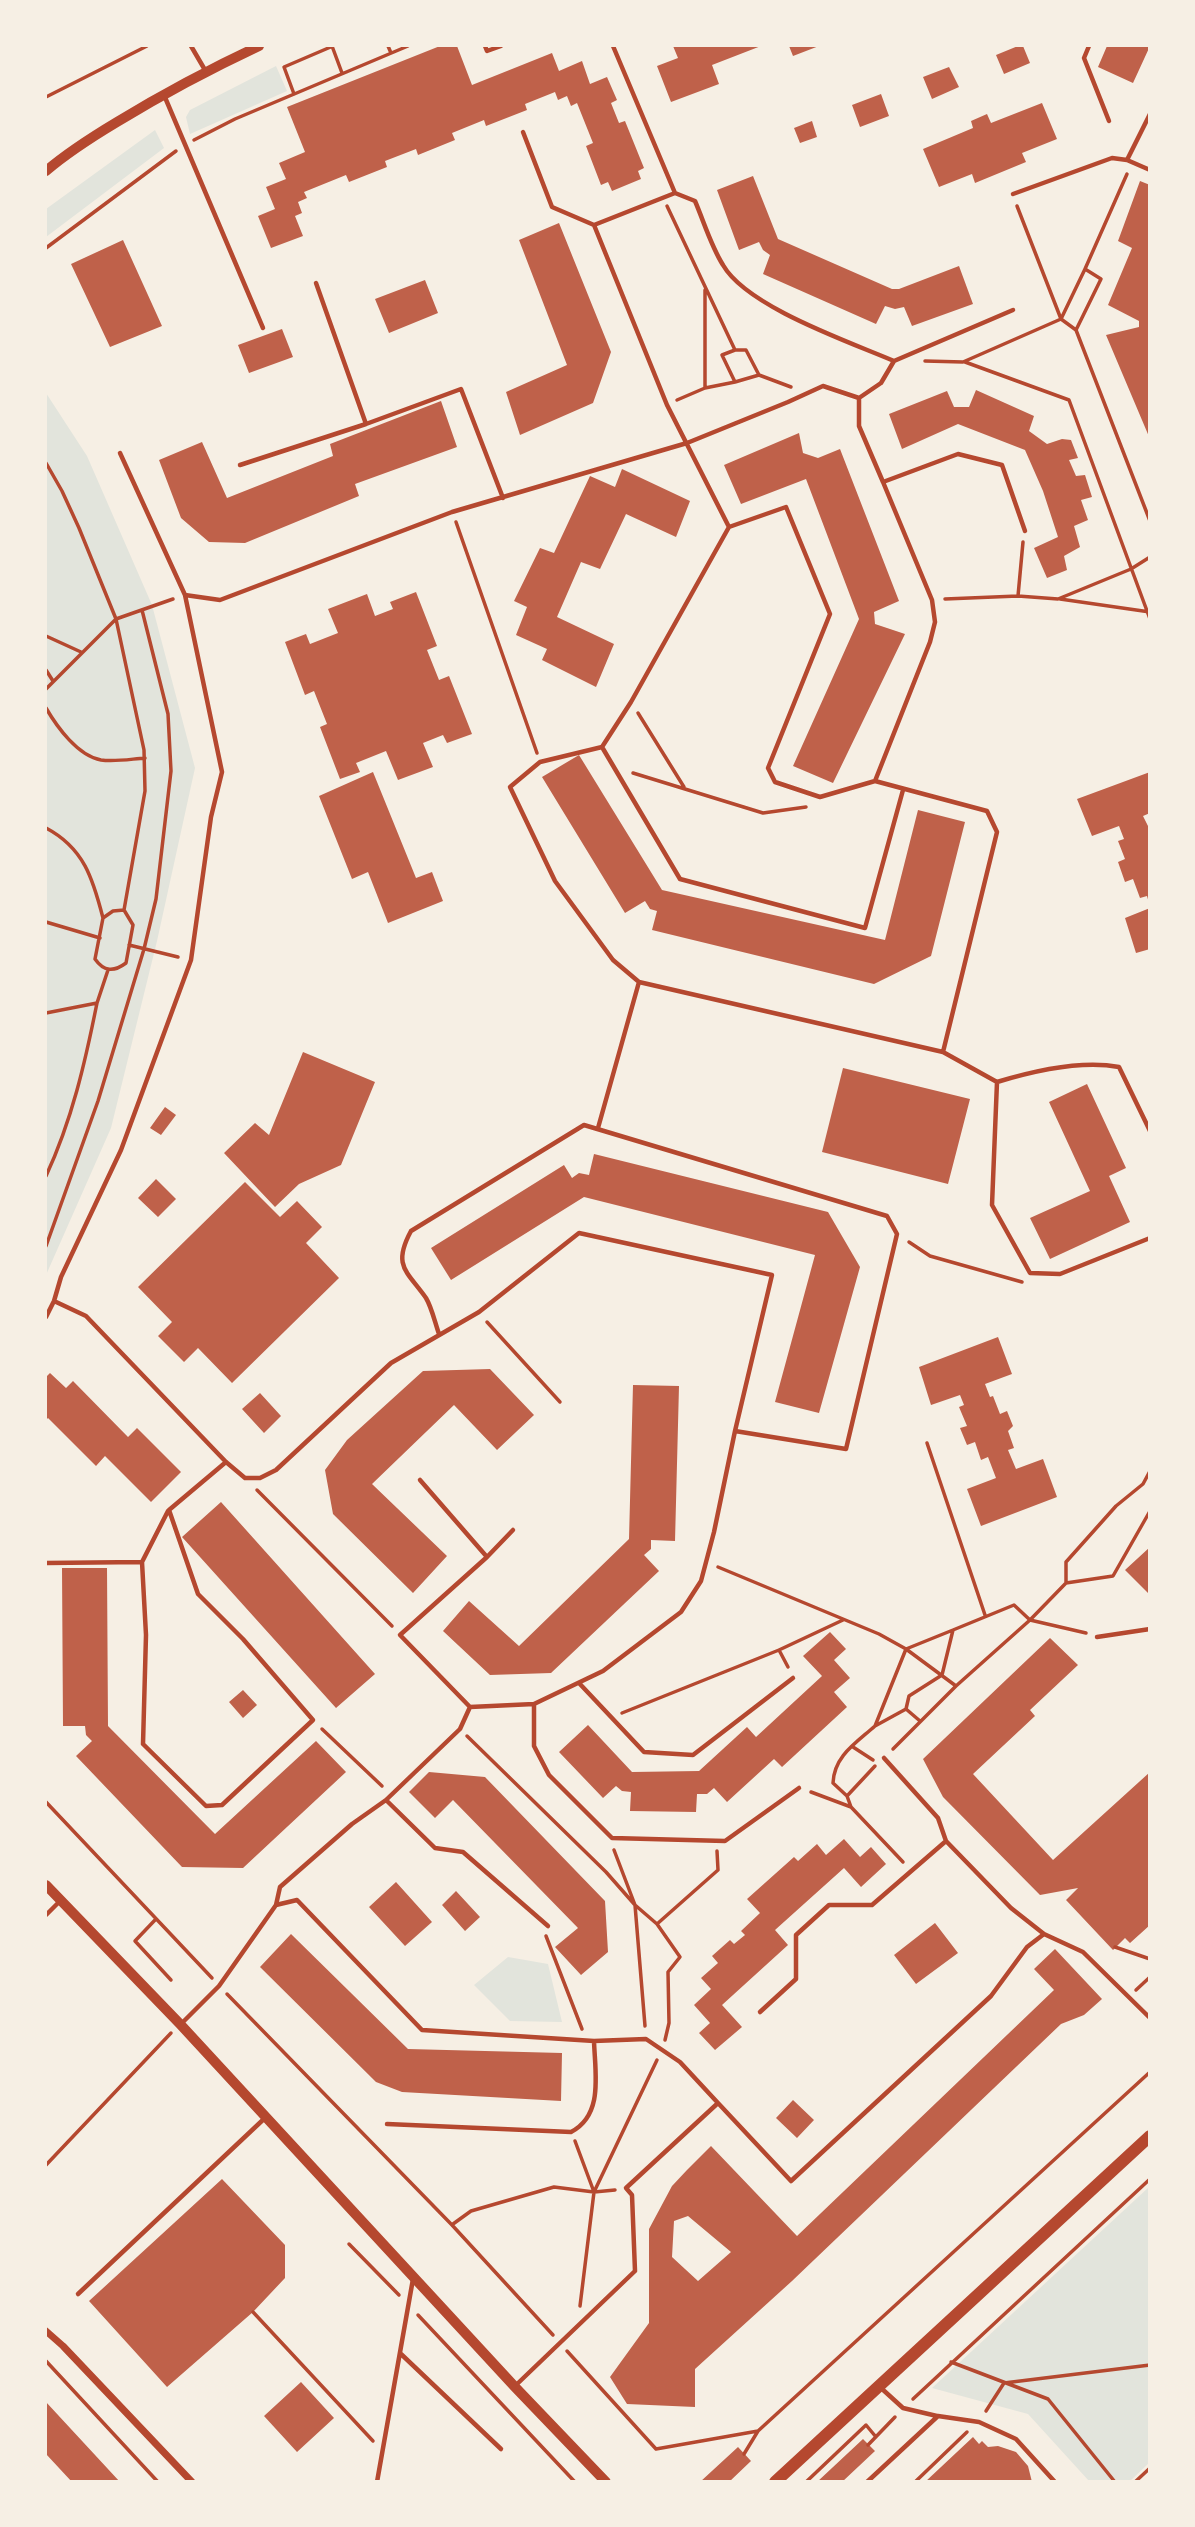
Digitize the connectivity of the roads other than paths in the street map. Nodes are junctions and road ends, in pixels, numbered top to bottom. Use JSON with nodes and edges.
{"nodes":[{"id":1,"x":191,"y":46,"type":"edge"},
{"id":2,"x":259,"y":46,"type":"edge"},
{"id":3,"x":485,"y":46,"type":"edge"},
{"id":4,"x":501,"y":46,"type":"edge"},
{"id":5,"x":613,"y":46,"type":"edge"},
{"id":6,"x":1089,"y":46,"type":"edge"},
{"id":7,"x":206,"y":71,"type":"junction"},
{"id":8,"x":163,"y":94,"type":"junction"},
{"id":9,"x":1150,"y":114,"type":"edge"},
{"id":10,"x":1109,"y":121,"type":"dead end"},
{"id":11,"x":523,"y":132,"type":"dead end"},
{"id":12,"x":1127,"y":160,"type":"junction"},
{"id":13,"x":1150,"y":170,"type":"edge"},
{"id":14,"x":46,"y":171,"type":"edge"},
{"id":15,"x":675,"y":193,"type":"junction"},
{"id":16,"x":1013,"y":194,"type":"road end"},
{"id":17,"x":594,"y":225,"type":"junction"},
{"id":18,"x":316,"y":283,"type":"dead end"},
{"id":19,"x":1013,"y":310,"type":"dead end"},
{"id":20,"x":263,"y":328,"type":"dead end"},
{"id":21,"x":894,"y":361,"type":"junction"},
{"id":22,"x":859,"y":398,"type":"junction"},
{"id":23,"x":366,"y":424,"type":"junction"},
{"id":24,"x":687,"y":443,"type":"junction"},
{"id":25,"x":120,"y":453,"type":"dead end"},
{"id":26,"x":240,"y":465,"type":"dead end"},
{"id":27,"x":883,"y":482,"type":"junction"},
{"id":28,"x":503,"y":498,"type":"junction"},
{"id":29,"x":729,"y":527,"type":"junction"},
{"id":30,"x":1024,"y":531,"type":"road end"},
{"id":31,"x":185,"y":595,"type":"junction"},
{"id":32,"x":602,"y":747,"type":"junction"},
{"id":33,"x":875,"y":781,"type":"junction"},
{"id":34,"x":904,"y":790,"type":"junction"},
{"id":35,"x":639,"y":982,"type":"junction"},
{"id":36,"x":943,"y":1052,"type":"junction"},
{"id":37,"x":997,"y":1083,"type":"junction"},
{"id":38,"x":598,"y":1128,"type":"junction"},
{"id":39,"x":1150,"y":1131,"type":"edge"},
{"id":40,"x":1150,"y":1238,"type":"edge"},
{"id":41,"x":54,"y":1301,"type":"junction"},
{"id":42,"x":46,"y":1317,"type":"edge"},
{"id":43,"x":439,"y":1334,"type":"junction"},
{"id":44,"x":736,"y":1431,"type":"junction"},
{"id":45,"x":226,"y":1462,"type":"junction"},
{"id":46,"x":420,"y":1480,"type":"dead end"},
{"id":47,"x":169,"y":1510,"type":"junction"},
{"id":48,"x":513,"y":1530,"type":"dead end"},
{"id":49,"x":487,"y":1557,"type":"junction"},
{"id":50,"x":142,"y":1562,"type":"junction"},
{"id":51,"x":46,"y":1563,"type":"edge"},
{"id":52,"x":1150,"y":1629,"type":"edge"},
{"id":53,"x":1097,"y":1637,"type":"road end"},
{"id":54,"x":793,"y":1678,"type":"road end"},
{"id":55,"x":579,"y":1683,"type":"junction"},
{"id":56,"x":534,"y":1704,"type":"junction"},
{"id":57,"x":470,"y":1707,"type":"junction"},
{"id":58,"x":884,"y":1758,"type":"road end"},
{"id":59,"x":799,"y":1788,"type":"road end"},
{"id":60,"x":386,"y":1800,"type":"junction"},
{"id":61,"x":946,"y":1841,"type":"junction"},
{"id":62,"x":46,"y":1885,"type":"edge"},
{"id":63,"x":60,"y":1900,"type":"junction"},
{"id":64,"x":276,"y":1905,"type":"junction"},
{"id":65,"x":46,"y":1915,"type":"edge"},
{"id":66,"x":548,"y":1926,"type":"road end"},
{"id":67,"x":1044,"y":1934,"type":"junction"},
{"id":68,"x":760,"y":2012,"type":"dead end"},
{"id":69,"x":1150,"y":2018,"type":"edge"},
{"id":70,"x":180,"y":2024,"type":"junction"},
{"id":71,"x":594,"y":2041,"type":"junction"},
{"id":72,"x":718,"y":2103,"type":"junction"},
{"id":73,"x":266,"y":2117,"type":"junction"},
{"id":74,"x":387,"y":2124,"type":"dead end"},
{"id":75,"x":1150,"y":2136,"type":"edge"},
{"id":76,"x":414,"y":2276,"type":"junction"},
{"id":77,"x":78,"y":2294,"type":"dead end"},
{"id":78,"x":46,"y":2331,"type":"edge"},
{"id":79,"x":400,"y":2354,"type":"junction"},
{"id":80,"x":514,"y":2386,"type":"junction"},
{"id":81,"x":878,"y":2386,"type":"junction"},
{"id":82,"x":938,"y":2416,"type":"junction"},
{"id":83,"x":500,"y":2449,"type":"dead end"},
{"id":84,"x":192,"y":2482,"type":"edge"},
{"id":85,"x":377,"y":2482,"type":"edge"},
{"id":86,"x":606,"y":2482,"type":"edge"},
{"id":87,"x":775,"y":2482,"type":"edge"},
{"id":88,"x":867,"y":2482,"type":"edge"},
{"id":89,"x":1055,"y":2482,"type":"edge"}],
"edges":[{"from":1,"to":7,"type":"lane"},
{"from":2,"to":7,"type":"street"},
{"from":3,"to":4,"type":"lane"},
{"from":5,"to":15,"type":"lane"},
{"from":6,"to":10,"type":"lane"},
{"from":7,"to":8,"type":"street"},
{"from":8,"to":14,"type":"street"},
{"from":8,"to":20,"type":"lane"},
{"from":9,"to":12,"type":"lane"},
{"from":11,"to":17,"type":"lane"},
{"from":12,"to":13,"type":"lane"},
{"from":12,"to":16,"type":"lane"},
{"from":15,"to":17,"type":"lane"},
{"from":15,"to":21,"type":"lane"},
{"from":17,"to":24,"type":"lane"},
{"from":18,"to":23,"type":"lane"},
{"from":19,"to":21,"type":"lane"},
{"from":21,"to":22,"type":"lane"},
{"from":22,"to":24,"type":"lane"},
{"from":22,"to":27,"type":"lane"},
{"from":23,"to":26,"type":"lane"},
{"from":23,"to":28,"type":"lane"},
{"from":24,"to":28,"type":"lane"},
{"from":24,"to":29,"type":"lane"},
{"from":25,"to":31,"type":"lane"},
{"from":27,"to":30,"type":"lane"},
{"from":27,"to":33,"type":"lane"},
{"from":28,"to":31,"type":"lane"},
{"from":29,"to":32,"type":"lane"},
{"from":29,"to":33,"type":"lane"},
{"from":31,"to":41,"type":"lane"},
{"from":32,"to":34,"type":"lane"},
{"from":32,"to":35,"type":"lane"},
{"from":33,"to":34,"type":"lane"},
{"from":34,"to":36,"type":"lane"},
{"from":35,"to":36,"type":"lane"},
{"from":35,"to":38,"type":"lane"},
{"from":36,"to":37,"type":"lane"},
{"from":37,"to":39,"type":"lane"},
{"from":37,"to":40,"type":"lane"},
{"from":38,"to":43,"type":"lane"},
{"from":38,"to":44,"type":"lane"},
{"from":41,"to":42,"type":"lane"},
{"from":41,"to":45,"type":"lane"},
{"from":43,"to":44,"type":"lane"},
{"from":43,"to":45,"type":"lane"},
{"from":44,"to":55,"type":"lane"},
{"from":45,"to":47,"type":"lane"},
{"from":46,"to":49,"type":"lane"},
{"from":47,"to":50,"type":"lane"},
{"from":47,"to":50,"type":"lane"},
{"from":48,"to":49,"type":"lane"},
{"from":49,"to":57,"type":"lane"},
{"from":50,"to":51,"type":"lane"},
{"from":52,"to":53,"type":"lane"},
{"from":54,"to":55,"type":"lane"},
{"from":55,"to":56,"type":"lane"},
{"from":56,"to":57,"type":"lane"},
{"from":56,"to":59,"type":"lane"},
{"from":57,"to":60,"type":"lane"},
{"from":58,"to":61,"type":"lane"},
{"from":60,"to":64,"type":"lane"},
{"from":60,"to":66,"type":"lane"},
{"from":61,"to":67,"type":"lane"},
{"from":61,"to":68,"type":"lane"},
{"from":62,"to":63,"type":"street"},
{"from":63,"to":65,"type":"lane"},
{"from":63,"to":70,"type":"street"},
{"from":64,"to":70,"type":"lane"},
{"from":64,"to":71,"type":"lane"},
{"from":67,"to":69,"type":"lane"},
{"from":67,"to":72,"type":"lane"},
{"from":70,"to":73,"type":"street"},
{"from":71,"to":72,"type":"lane"},
{"from":71,"to":74,"type":"lane"},
{"from":72,"to":80,"type":"lane"},
{"from":73,"to":76,"type":"street"},
{"from":73,"to":77,"type":"lane"},
{"from":75,"to":81,"type":"main road"},
{"from":76,"to":79,"type":"lane"},
{"from":76,"to":80,"type":"street"},
{"from":78,"to":84,"type":"street"},
{"from":79,"to":83,"type":"lane"},
{"from":79,"to":85,"type":"lane"},
{"from":80,"to":86,"type":"street"},
{"from":81,"to":82,"type":"lane"},
{"from":81,"to":87,"type":"main road"},
{"from":82,"to":88,"type":"lane"},
{"from":82,"to":89,"type":"lane"}]}
